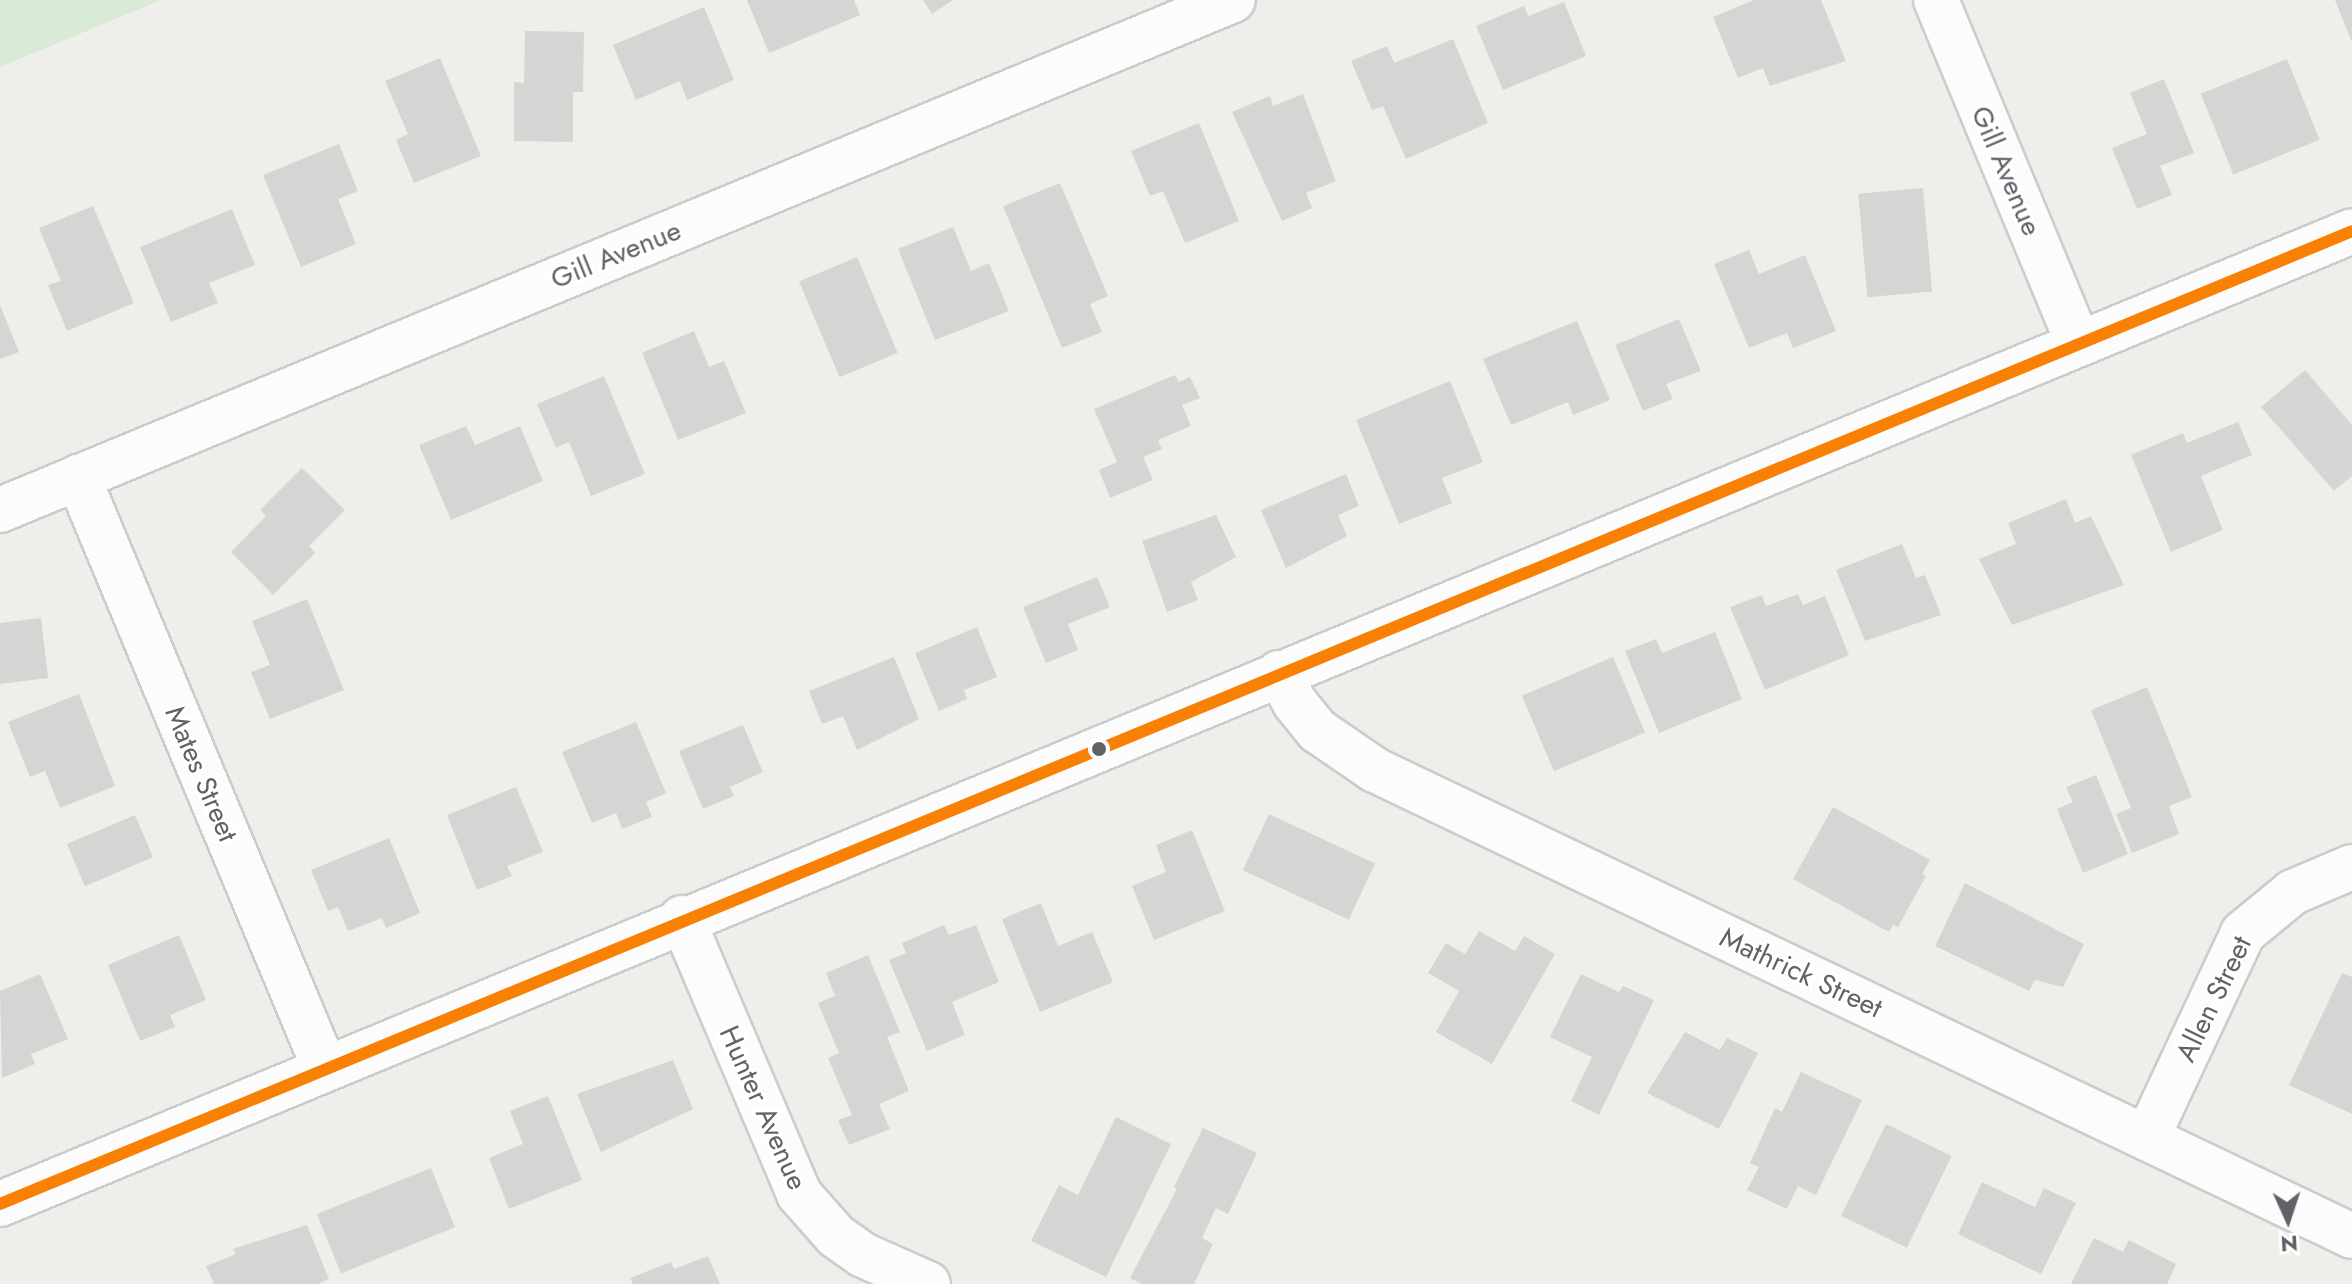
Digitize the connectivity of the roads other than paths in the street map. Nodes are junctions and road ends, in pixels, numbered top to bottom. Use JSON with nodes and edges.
{"nodes":[{"id":1,"x":1233,"y":0,"type":"edge"},
{"id":2,"x":1936,"y":0,"type":"edge"},
{"id":3,"x":2352,"y":231,"type":"edge"},
{"id":4,"x":2078,"y":342,"type":"junction"},
{"id":5,"x":78,"y":477,"type":"junction"},
{"id":6,"x":0,"y":510,"type":"edge"},
{"id":7,"x":1279,"y":673,"type":"junction"},
{"id":8,"x":2352,"y":867,"type":"edge"},
{"id":9,"x":682,"y":918,"type":"junction"},
{"id":10,"x":325,"y":1069,"type":"junction"},
{"id":11,"x":2147,"y":1138,"type":"junction"},
{"id":12,"x":0,"y":1204,"type":"edge"},
{"id":13,"x":2352,"y":1236,"type":"edge"},
{"id":14,"x":856,"y":1269,"type":"edge"},
{"id":15,"x":928,"y":1284,"type":"edge"}],
"edges":[{"from":1,"to":5,"type":"street","name":"Gill Avenue"},
{"from":2,"to":4,"type":"street","name":"Gill Avenue"},
{"from":3,"to":4,"type":"street"},
{"from":4,"to":7,"type":"street"},
{"from":5,"to":6,"type":"street","name":"Gill Avenue"},
{"from":5,"to":10,"type":"street","name":"Mates Street"},
{"from":7,"to":9,"type":"street"},
{"from":7,"to":11,"type":"street","name":"Mathrick Street"},
{"from":8,"to":11,"type":"street","name":"Allen Street"},
{"from":9,"to":10,"type":"street"},
{"from":9,"to":14,"type":"street","name":"Hunter Avenue"},
{"from":10,"to":12,"type":"street"},
{"from":11,"to":13,"type":"street","name":"Mathrick Street"},
{"from":14,"to":15,"type":"street","name":"Hunter Avenue"}]}
